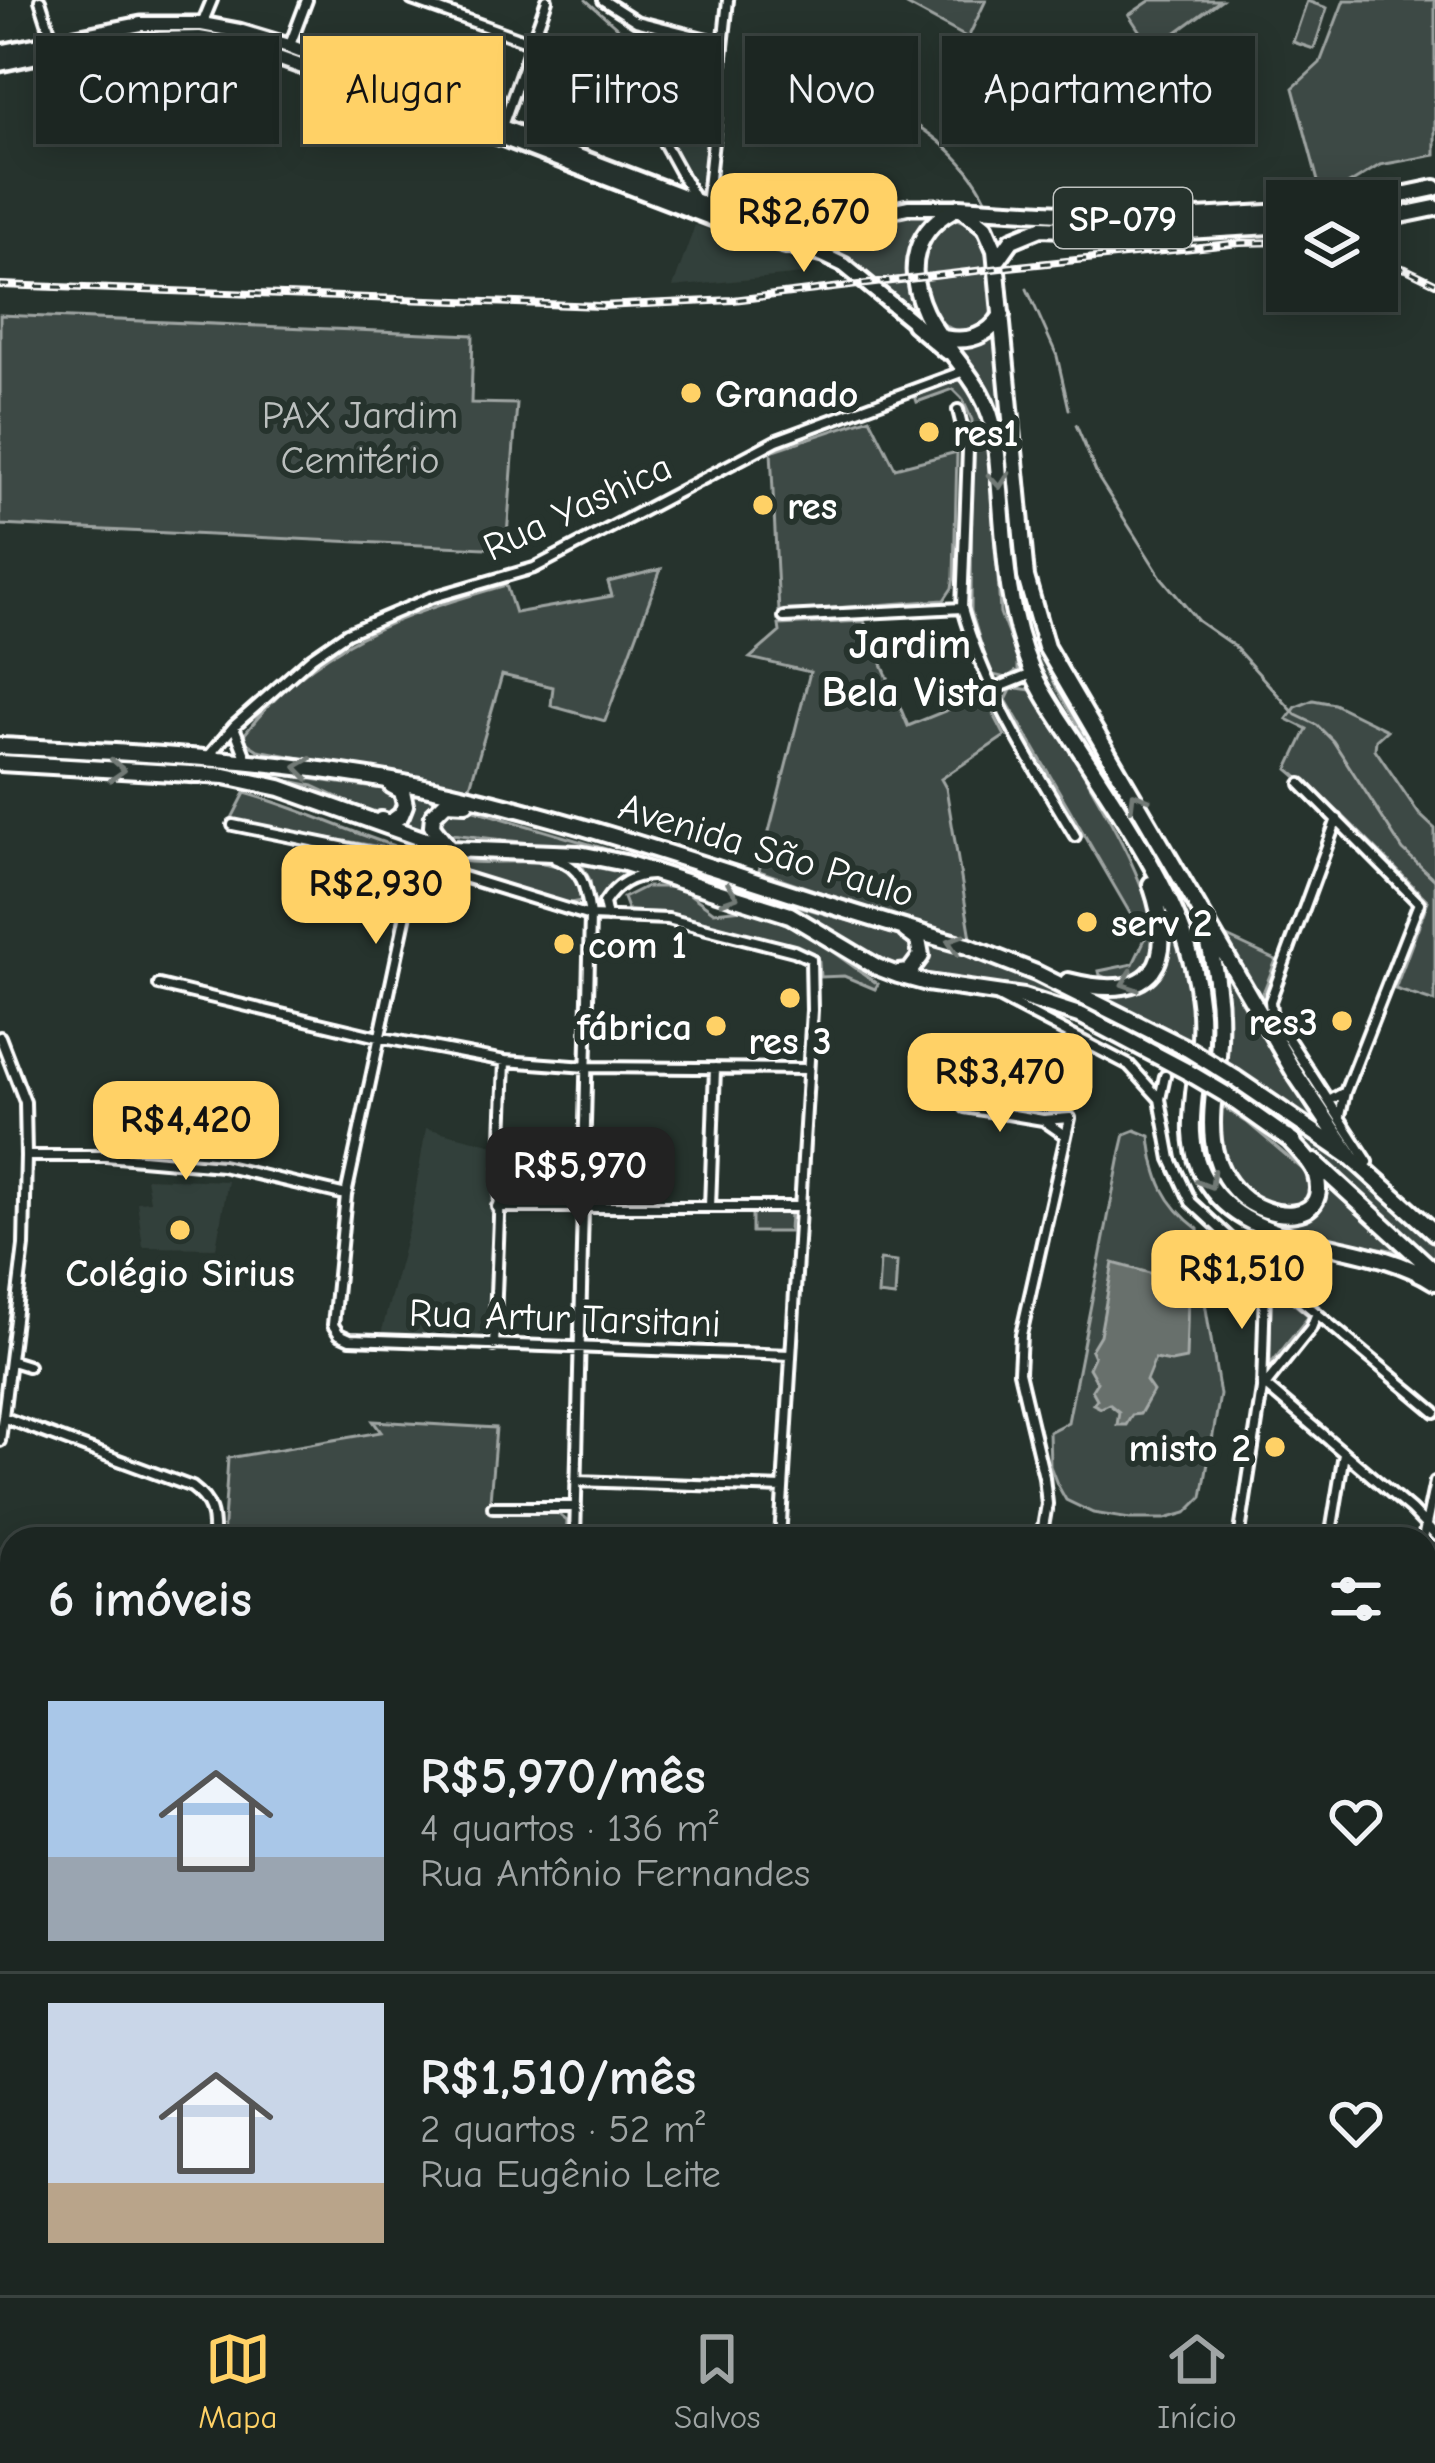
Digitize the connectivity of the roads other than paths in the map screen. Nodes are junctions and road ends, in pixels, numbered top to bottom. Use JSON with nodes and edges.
{"nodes":[{"id":1,"x":40,"y":0,"type":"edge"},
{"id":2,"x":212,"y":0,"type":"edge"},
{"id":3,"x":307,"y":0,"type":"edge"},
{"id":4,"x":412,"y":0,"type":"edge"},
{"id":5,"x":547,"y":0,"type":"edge"},
{"id":6,"x":603,"y":0,"type":"edge"},
{"id":7,"x":728,"y":0,"type":"edge"},
{"id":8,"x":202,"y":24,"type":"junction"},
{"id":9,"x":51,"y":36,"type":"edge"},
{"id":10,"x":94,"y":36,"type":"edge"},
{"id":11,"x":182,"y":36,"type":"edge"},
{"id":12,"x":534,"y":36,"type":"edge"},
{"id":13,"x":527,"y":43,"type":"edge"},
{"id":14,"x":723,"y":43,"type":"junction"},
{"id":15,"x":289,"y":46,"type":"junction"},
{"id":16,"x":36,"y":48,"type":"edge"},
{"id":17,"x":303,"y":51,"type":"edge"},
{"id":18,"x":0,"y":52,"type":"edge"},
{"id":19,"x":36,"y":52,"type":"edge"},
{"id":20,"x":527,"y":56,"type":"edge"},
{"id":21,"x":722,"y":63,"type":"joint"},
{"id":22,"x":0,"y":64,"type":"edge"},
{"id":23,"x":503,"y":125,"type":"edge"},
{"id":24,"x":503,"y":128,"type":"edge"},
{"id":25,"x":666,"y":144,"type":"edge"},
{"id":26,"x":1435,"y":188,"type":"edge"},
{"id":27,"x":1398,"y":196,"type":"edge"},
{"id":28,"x":702,"y":207,"type":"junction"},
{"id":29,"x":959,"y":207,"type":"junction"},
{"id":30,"x":1435,"y":208,"type":"edge"},
{"id":31,"x":1266,"y":213,"type":"edge"},
{"id":32,"x":1398,"y":216,"type":"edge"},
{"id":33,"x":1266,"y":226,"type":"edge"},
{"id":34,"x":997,"y":261,"type":"junction"},
{"id":35,"x":1002,"y":314,"type":"junction"},
{"id":36,"x":914,"y":323,"type":"junction"},
{"id":37,"x":944,"y":338,"type":"junction"},
{"id":38,"x":966,"y":370,"type":"junction"},
{"id":39,"x":958,"y":410,"type":"dead end"},
{"id":40,"x":962,"y":608,"type":"junction"},
{"id":41,"x":784,"y":617,"type":"dead end"},
{"id":42,"x":1033,"y":673,"type":"junction"},
{"id":43,"x":992,"y":690,"type":"junction"},
{"id":44,"x":234,"y":726,"type":"junction"},
{"id":45,"x":0,"y":746,"type":"edge"},
{"id":46,"x":206,"y":759,"type":"junction"},
{"id":47,"x":247,"y":760,"type":"junction"},
{"id":48,"x":0,"y":764,"type":"edge"},
{"id":49,"x":360,"y":774,"type":"junction"},
{"id":50,"x":1301,"y":784,"type":"dead end"},
{"id":51,"x":280,"y":788,"type":"junction"},
{"id":52,"x":552,"y":819,"type":"junction"},
{"id":53,"x":1337,"y":819,"type":"junction"},
{"id":54,"x":233,"y":825,"type":"dead end"},
{"id":55,"x":1075,"y":836,"type":"dead end"},
{"id":56,"x":1138,"y":845,"type":"junction"},
{"id":57,"x":451,"y":849,"type":"junction"},
{"id":58,"x":543,"y":854,"type":"junction"},
{"id":59,"x":416,"y":867,"type":"junction"},
{"id":60,"x":674,"y":878,"type":"junction"},
{"id":61,"x":1196,"y":901,"type":"junction"},
{"id":62,"x":590,"y":916,"type":"junction"},
{"id":63,"x":872,"y":917,"type":"junction"},
{"id":64,"x":608,"y":918,"type":"junction"},
{"id":65,"x":877,"y":967,"type":"junction"},
{"id":66,"x":1036,"y":973,"type":"junction"},
{"id":67,"x":159,"y":986,"type":"dead end"},
{"id":68,"x":980,"y":990,"type":"junction"},
{"id":69,"x":0,"y":1037,"type":"edge"},
{"id":70,"x":378,"y":1037,"type":"junction"},
{"id":71,"x":505,"y":1060,"type":"junction"},
{"id":72,"x":586,"y":1067,"type":"junction"},
{"id":73,"x":715,"y":1068,"type":"junction"},
{"id":74,"x":807,"y":1069,"type":"junction"},
{"id":75,"x":1190,"y":1070,"type":"junction"},
{"id":76,"x":1165,"y":1076,"type":"junction"},
{"id":77,"x":1147,"y":1080,"type":"junction"},
{"id":78,"x":1345,"y":1092,"type":"junction"},
{"id":79,"x":1160,"y":1099,"type":"junction"},
{"id":80,"x":1329,"y":1101,"type":"junction"},
{"id":81,"x":965,"y":1107,"type":"dead end"},
{"id":82,"x":1339,"y":1118,"type":"junction"},
{"id":83,"x":1042,"y":1120,"type":"junction"},
{"id":84,"x":1066,"y":1136,"type":"junction"},
{"id":85,"x":1288,"y":1138,"type":"junction"},
{"id":86,"x":26,"y":1156,"type":"junction"},
{"id":87,"x":1360,"y":1162,"type":"junction"},
{"id":88,"x":346,"y":1196,"type":"junction"},
{"id":89,"x":497,"y":1207,"type":"junction"},
{"id":90,"x":584,"y":1207,"type":"junction"},
{"id":91,"x":710,"y":1207,"type":"junction"},
{"id":92,"x":800,"y":1207,"type":"junction"},
{"id":93,"x":1435,"y":1233,"type":"edge"},
{"id":94,"x":1260,"y":1266,"type":"junction"},
{"id":95,"x":1435,"y":1272,"type":"edge"},
{"id":96,"x":1435,"y":1282,"type":"edge"},
{"id":97,"x":1316,"y":1311,"type":"junction"},
{"id":98,"x":494,"y":1346,"type":"junction"},
{"id":99,"x":579,"y":1348,"type":"junction"},
{"id":100,"x":791,"y":1355,"type":"junction"},
{"id":101,"x":12,"y":1361,"type":"junction"},
{"id":102,"x":28,"y":1366,"type":"dead end"},
{"id":103,"x":1263,"y":1387,"type":"junction"},
{"id":104,"x":1435,"y":1412,"type":"edge"},
{"id":105,"x":4,"y":1418,"type":"junction"},
{"id":106,"x":0,"y":1441,"type":"edge"},
{"id":107,"x":1344,"y":1453,"type":"junction"},
{"id":108,"x":576,"y":1481,"type":"junction"},
{"id":109,"x":1435,"y":1482,"type":"edge"},
{"id":110,"x":783,"y":1488,"type":"junction"},
{"id":111,"x":493,"y":1507,"type":"dead end"},
{"id":112,"x":576,"y":1507,"type":"junction"},
{"id":113,"x":1425,"y":1526,"type":"joint"},
{"id":114,"x":213,"y":1527,"type":"edge"},
{"id":115,"x":575,"y":1527,"type":"edge"},
{"id":116,"x":781,"y":1527,"type":"edge"},
{"id":117,"x":1043,"y":1527,"type":"edge"},
{"id":118,"x":1241,"y":1527,"type":"edge"},
{"id":119,"x":1332,"y":1527,"type":"edge"}],
"edges":[{"from":1,"to":9,"type":"street"},
{"from":2,"to":8,"type":"street"},
{"from":3,"to":15,"type":"street"},
{"from":4,"to":13,"type":"street"},
{"from":5,"to":12,"type":"street"},
{"from":6,"to":14,"type":"street"},
{"from":7,"to":14,"type":"street"},
{"from":8,"to":10,"type":"main road"},
{"from":8,"to":11,"type":"main road"},
{"from":8,"to":15,"type":"main road"},
{"from":14,"to":21,"type":"street"},
{"from":15,"to":17,"type":"main road"},
{"from":16,"to":18,"type":"main road"},
{"from":19,"to":22,"type":"main road"},
{"from":20,"to":23,"type":"street"},
{"from":21,"to":28,"type":"street"},
{"from":24,"to":28,"type":"main road"},
{"from":25,"to":28,"type":"street"},
{"from":26,"to":27,"type":"main road"},
{"from":28,"to":29,"type":"main road"},
{"from":28,"to":36,"type":"main road"},
{"from":29,"to":31,"type":"main road","number":"SP-079"},
{"from":29,"to":34,"type":"main road","number":"SP-079"},
{"from":29,"to":37,"type":"main road"},
{"from":30,"to":32,"type":"main road"},
{"from":33,"to":34,"type":"main road","number":"SP-079"},
{"from":34,"to":35,"type":"main road","number":"SP-079"},
{"from":35,"to":37,"type":"main road"},
{"from":61,"to":35,"type":"main road","number":"SP-079","one_way":true},
{"from":36,"to":37,"type":"main road"},
{"from":36,"to":38,"type":"main road"},
{"from":37,"to":38,"type":"main road"},
{"from":38,"to":42,"type":"main road","one_way":true},
{"from":38,"to":44,"type":"street","name":"Rua Yashica"},
{"from":39,"to":40,"type":"street"},
{"from":40,"to":41,"type":"street"},
{"from":40,"to":43,"type":"street"},
{"from":42,"to":43,"type":"street"},
{"from":42,"to":56,"type":"main road"},
{"from":43,"to":55,"type":"street"},
{"from":44,"to":46,"type":"street","name":"Rua Yashica"},
{"from":44,"to":47,"type":"street"},
{"from":45,"to":46,"type":"main road","name":"Avenida São Paulo"},
{"from":46,"to":47,"type":"main road","name":"Avenida São Paulo"},
{"from":49,"to":47,"type":"main road","name":"Avenida São Paulo","one_way":true},
{"from":48,"to":51,"type":"main road","name":"Avenida São Paulo","one_way":true},
{"from":49,"to":51,"type":"main road"},
{"from":49,"to":52,"type":"main road","name":"Avenida São Paulo"},
{"from":50,"to":53,"type":"street"},
{"from":51,"to":57,"type":"main road","name":"Avenida São Paulo"},
{"from":52,"to":57,"type":"main road"},
{"from":52,"to":63,"type":"main road","name":"Avenida São Paulo"},
{"from":53,"to":78,"type":"street"},
{"from":53,"to":80,"type":"street"},
{"from":54,"to":59,"type":"street"},
{"from":56,"to":66,"type":"main road","one_way":true},
{"from":56,"to":75,"type":"main road"},
{"from":57,"to":58,"type":"main road","name":"Avenida São Paulo"},
{"from":58,"to":60,"type":"main road","name":"Avenida São Paulo"},
{"from":58,"to":62,"type":"street"},
{"from":59,"to":62,"type":"street"},
{"from":59,"to":70,"type":"street"},
{"from":60,"to":64,"type":"street"},
{"from":60,"to":65,"type":"main road","name":"Avenida São Paulo","one_way":true},
{"from":61,"to":85,"type":"main road","number":"SP-079"},
{"from":61,"to":87,"type":"main road","number":"SP-079"},
{"from":62,"to":64,"type":"street"},
{"from":62,"to":72,"type":"street"},
{"from":63,"to":65,"type":"main road"},
{"from":66,"to":63,"type":"main road","name":"Avenida São Paulo","one_way":true},
{"from":64,"to":74,"type":"street"},
{"from":65,"to":68,"type":"main road","name":"Avenida São Paulo"},
{"from":66,"to":87,"type":"main road","name":"Avenida São Paulo","bridge":true},
{"from":67,"to":70,"type":"street"},
{"from":68,"to":75,"type":"main road","name":"Avenida São Paulo"},
{"from":68,"to":77,"type":"street"},
{"from":69,"to":86,"type":"street"},
{"from":70,"to":71,"type":"street"},
{"from":70,"to":88,"type":"street"},
{"from":71,"to":72,"type":"street"},
{"from":71,"to":89,"type":"street"},
{"from":72,"to":73,"type":"street"},
{"from":72,"to":90,"type":"street"},
{"from":73,"to":74,"type":"street"},
{"from":73,"to":91,"type":"street"},
{"from":74,"to":92,"type":"street"},
{"from":75,"to":76,"type":"street"},
{"from":75,"to":85,"type":"main road","name":"Avenida São Paulo","bridge":true},
{"from":75,"to":96,"type":"main road","one_way":true},
{"from":76,"to":77,"type":"street"},
{"from":76,"to":79,"type":"street"},
{"from":77,"to":79,"type":"street"},
{"from":78,"to":80,"type":"street"},
{"from":78,"to":82,"type":"street"},
{"from":79,"to":94,"type":"street"},
{"from":80,"to":82,"type":"street"},
{"from":81,"to":83,"type":"street"},
{"from":82,"to":87,"type":"street"},
{"from":83,"to":84,"type":"street"},
{"from":83,"to":84,"type":"street"},
{"from":84,"to":117,"type":"street"},
{"from":85,"to":95,"type":"main road","name":"Avenida São Paulo"},
{"from":86,"to":88,"type":"street"},
{"from":86,"to":101,"type":"street"},
{"from":87,"to":93,"type":"main road","name":"Avenida São Paulo"},
{"from":88,"to":98,"type":"street","name":"Rua Artur Tarsitani"},
{"from":89,"to":90,"type":"street"},
{"from":89,"to":98,"type":"street"},
{"from":90,"to":91,"type":"street"},
{"from":90,"to":99,"type":"street"},
{"from":91,"to":92,"type":"street"},
{"from":92,"to":100,"type":"street"},
{"from":94,"to":97,"type":"street"},
{"from":94,"to":103,"type":"street"},
{"from":97,"to":103,"type":"street"},
{"from":97,"to":104,"type":"street"},
{"from":98,"to":99,"type":"street","name":"Rua Artur Tarsitani"},
{"from":99,"to":100,"type":"street","name":"Rua Artur Tarsitani"},
{"from":99,"to":108,"type":"street"},
{"from":100,"to":110,"type":"street"},
{"from":101,"to":102,"type":"street"},
{"from":101,"to":105,"type":"street"},
{"from":103,"to":107,"type":"street"},
{"from":103,"to":118,"type":"street"},
{"from":105,"to":106,"type":"street"},
{"from":105,"to":114,"type":"street"},
{"from":107,"to":113,"type":"street"},
{"from":107,"to":119,"type":"street"},
{"from":108,"to":110,"type":"street"},
{"from":108,"to":112,"type":"street"},
{"from":109,"to":113,"type":"street"},
{"from":110,"to":116,"type":"street"},
{"from":111,"to":112,"type":"street"},
{"from":112,"to":115,"type":"street"}]}
